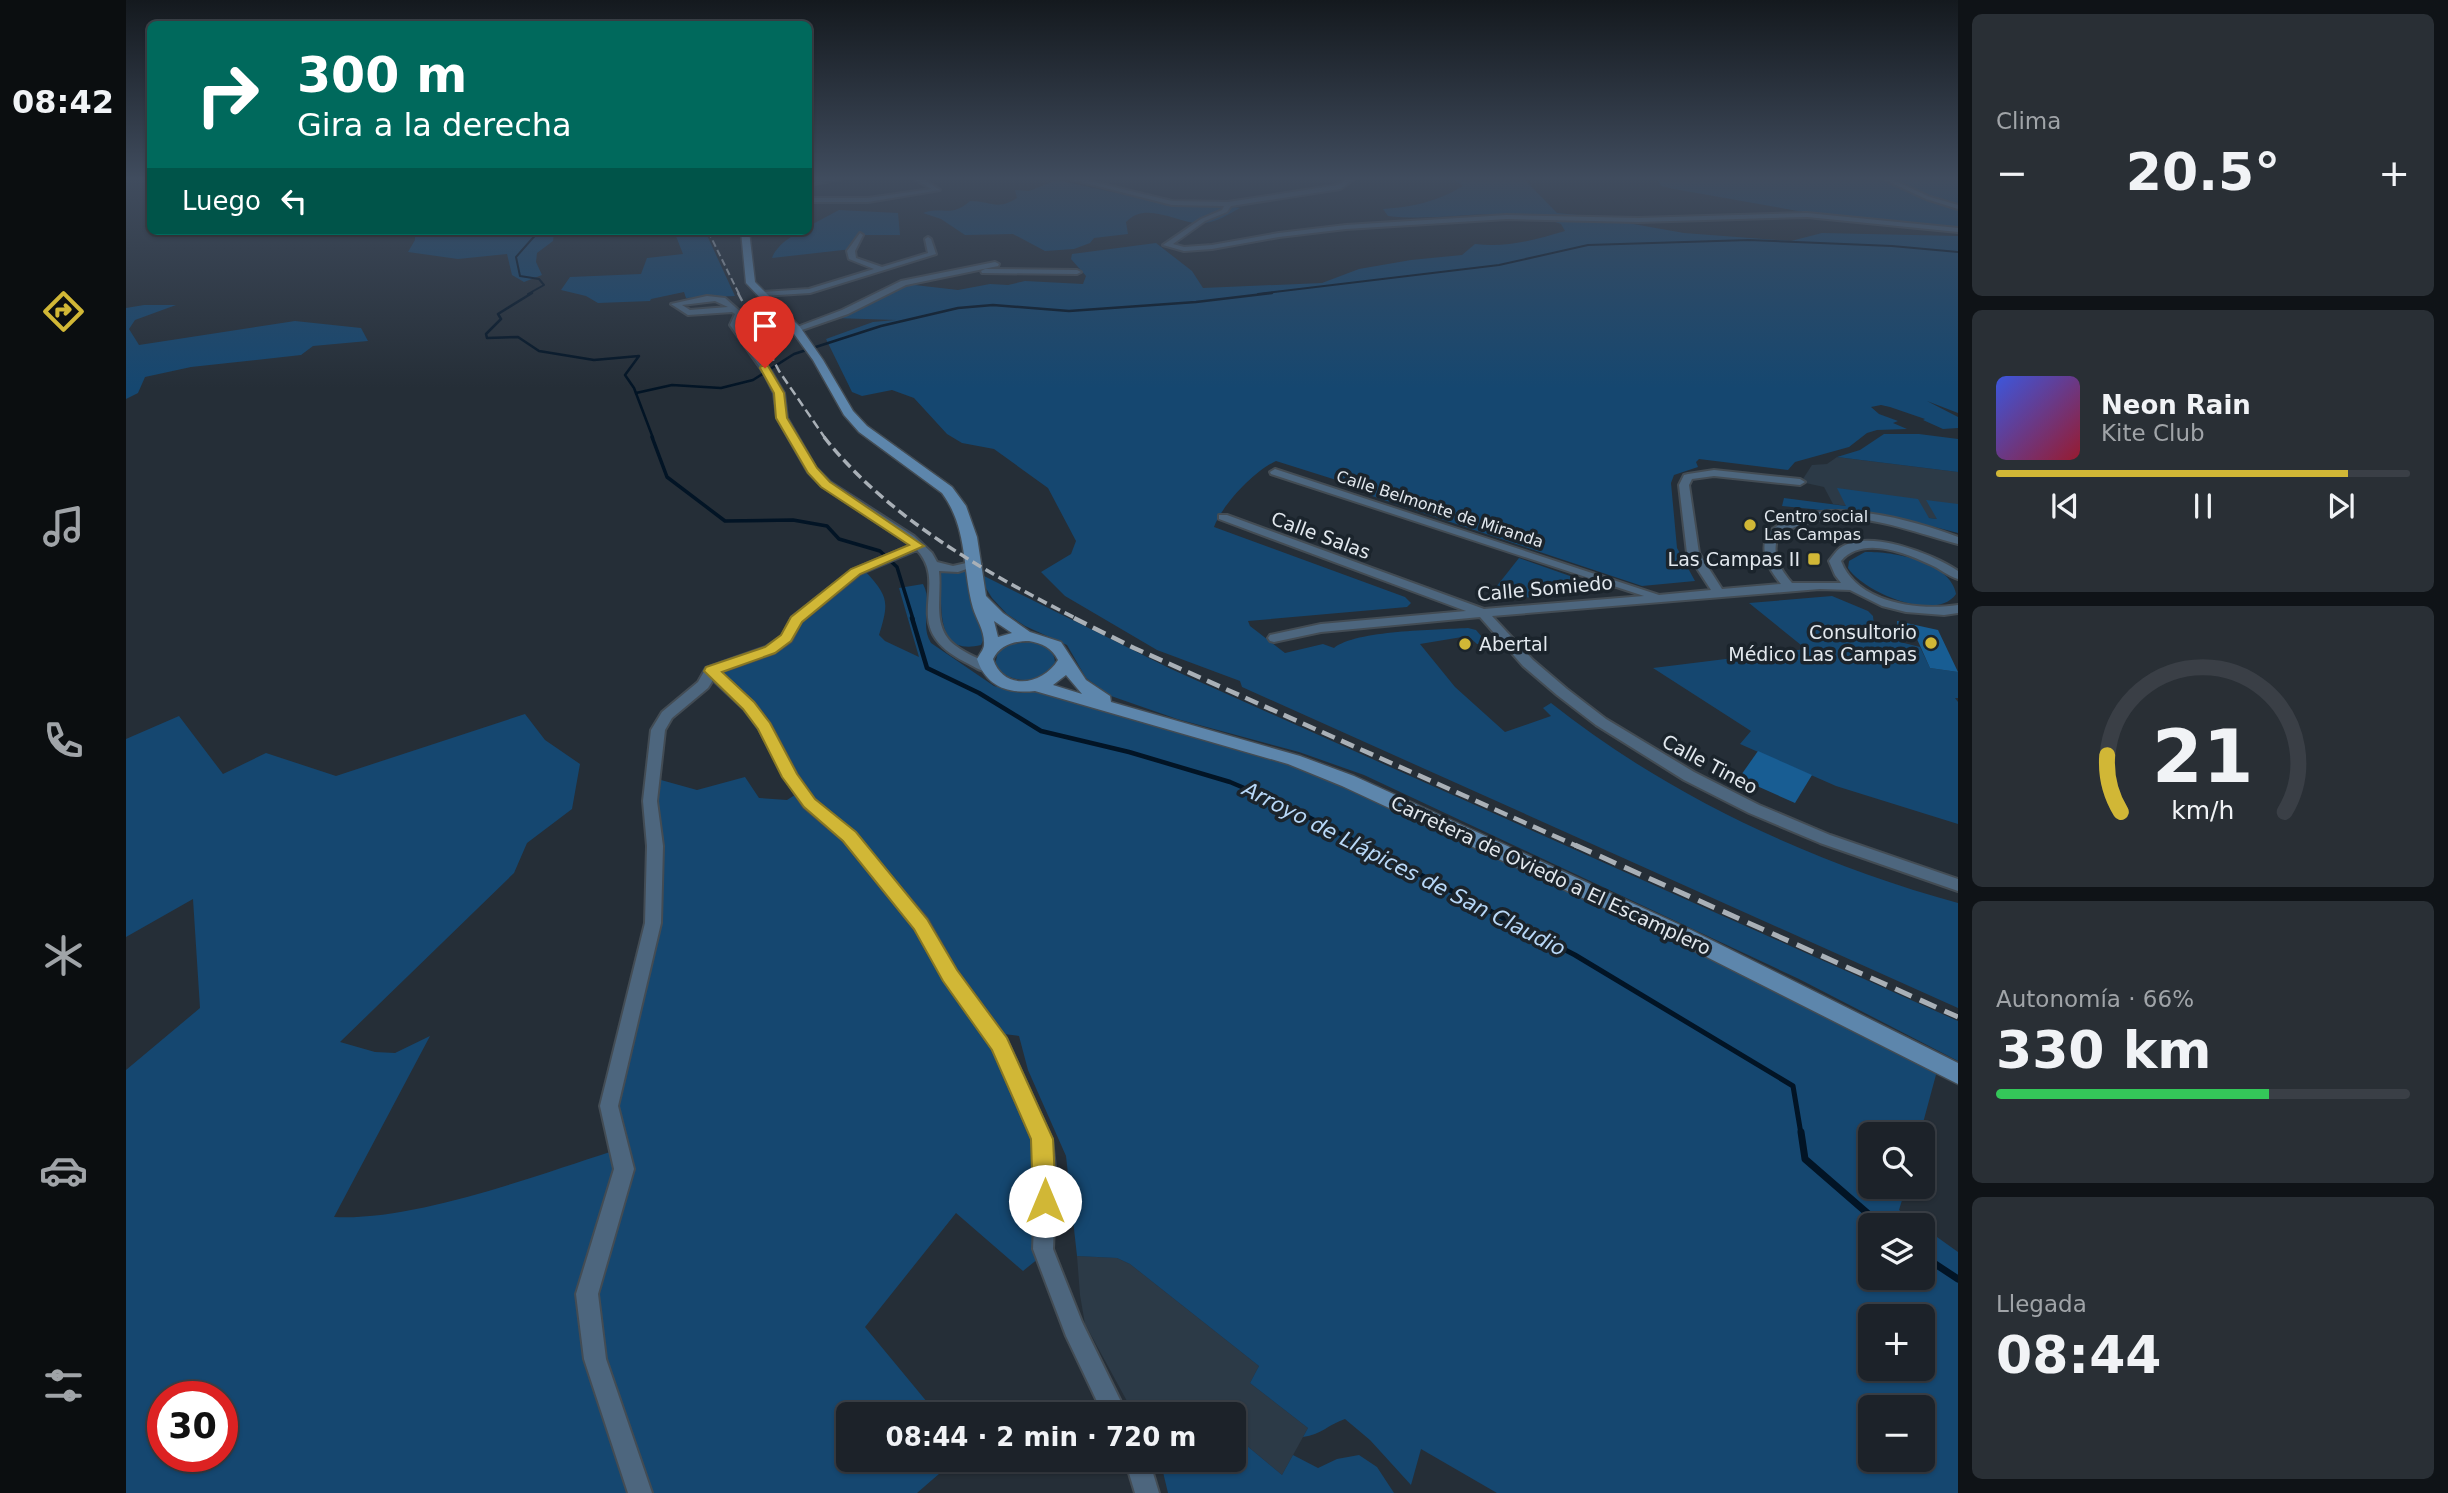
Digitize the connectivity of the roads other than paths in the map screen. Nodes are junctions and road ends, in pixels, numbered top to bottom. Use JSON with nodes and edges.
{"nodes":[{"id":1,"x":746,"y":249,"type":"edge"},
{"id":2,"x":853,"y":249,"type":"edge"},
{"id":3,"x":931,"y":249,"type":"edge"},
{"id":4,"x":995,"y":264,"type":"dead end"},
{"id":5,"x":881,"y":269,"type":"junction"},
{"id":6,"x":1077,"y":272,"type":"dead end"},
{"id":7,"x":949,"y":273,"type":"junction"},
{"id":8,"x":761,"y":294,"type":"junction"},
{"id":9,"x":734,"y":309,"type":"junction"},
{"id":10,"x":796,"y":329,"type":"junction"},
{"id":11,"x":1275,"y":472,"type":"dead end"},
{"id":12,"x":1801,"y":482,"type":"dead end"},
{"id":13,"x":1223,"y":517,"type":"dead end"},
{"id":14,"x":1958,"y":541,"type":"edge"},
{"id":15,"x":918,"y":546,"type":"junction"},
{"id":16,"x":932,"y":564,"type":"junction"},
{"id":17,"x":975,"y":564,"type":"junction"},
{"id":18,"x":1595,"y":576,"type":"junction"},
{"id":19,"x":1958,"y":576,"type":"edge"},
{"id":20,"x":1842,"y":578,"type":"junction"},
{"id":21,"x":1820,"y":584,"type":"junction"},
{"id":22,"x":1407,"y":585,"type":"junction"},
{"id":23,"x":1789,"y":587,"type":"junction"},
{"id":24,"x":1854,"y":587,"type":"junction"},
{"id":25,"x":1719,"y":593,"type":"junction"},
{"id":26,"x":980,"y":594,"type":"junction"},
{"id":27,"x":1661,"y":598,"type":"junction"},
{"id":28,"x":1605,"y":603,"type":"junction"},
{"id":29,"x":1483,"y":613,"type":"junction"},
{"id":30,"x":1955,"y":614,"type":"edge"},
{"id":31,"x":1420,"y":618,"type":"junction"},
{"id":32,"x":1027,"y":637,"type":"junction"},
{"id":33,"x":1274,"y":638,"type":"dead end"},
{"id":34,"x":949,"y":647,"type":"junction"},
{"id":35,"x":990,"y":648,"type":"junction"},
{"id":36,"x":1065,"y":662,"type":"junction"},
{"id":37,"x":986,"y":668,"type":"junction"},
{"id":38,"x":712,"y":671,"type":"junction"},
{"id":39,"x":1036,"y":686,"type":"junction"},
{"id":40,"x":1128,"y":713,"type":"junction"},
{"id":41,"x":1958,"y":885,"type":"edge"},
{"id":42,"x":1958,"y":1074,"type":"edge"},
{"id":43,"x":1109,"y":1402,"type":"edge"},
{"id":44,"x":1140,"y":1472,"type":"edge"},
{"id":45,"x":640,"y":1493,"type":"edge"},
{"id":46,"x":1147,"y":1493,"type":"edge"}],
"edges":[{"from":1,"to":8,"type":"street"},
{"from":2,"to":5,"type":"street"},
{"from":3,"to":5,"type":"street"},
{"from":4,"to":7,"type":"street"},
{"from":5,"to":8,"type":"street"},
{"from":6,"to":7,"type":"street"},
{"from":7,"to":10,"type":"street"},
{"from":8,"to":10,"type":"street"},
{"from":9,"to":9,"type":"street"},
{"from":9,"to":15,"type":"street"},
{"from":10,"to":17,"type":"street"},
{"from":11,"to":18,"type":"street","name":"Calle Belmonte de Miranda"},
{"from":12,"to":25,"type":"street"},
{"from":13,"to":22,"type":"street","name":"Calle Salas"},
{"from":14,"to":23,"type":"street"},
{"from":15,"to":16,"type":"street"},
{"from":15,"to":38,"type":"street"},
{"from":16,"to":17,"type":"street"},
{"from":16,"to":34,"type":"street"},
{"from":17,"to":26,"type":"street"},
{"from":18,"to":27,"type":"street","name":"Calle Belmonte de Miranda"},
{"from":18,"to":28,"type":"street"},
{"from":19,"to":20,"type":"street"},
{"from":20,"to":21,"type":"street","name":"Calle Somiedo"},
{"from":20,"to":24,"type":"street"},
{"from":21,"to":23,"type":"street","name":"Calle Somiedo"},
{"from":21,"to":24,"type":"street","name":"Calle Somiedo"},
{"from":22,"to":29,"type":"street","name":"Calle Salas"},
{"from":22,"to":31,"type":"street"},
{"from":23,"to":25,"type":"street","name":"Calle Somiedo"},
{"from":24,"to":30,"type":"street"},
{"from":25,"to":27,"type":"street","name":"Calle Somiedo"},
{"from":26,"to":32,"type":"street"},
{"from":26,"to":35,"type":"street"},
{"from":27,"to":28,"type":"street","name":"Calle Somiedo"},
{"from":28,"to":29,"type":"street","name":"Calle Somiedo"},
{"from":29,"to":31,"type":"street","name":"Calle Somiedo"},
{"from":29,"to":41,"type":"street","name":"Calle Tineo"},
{"from":31,"to":33,"type":"street","name":"Calle Somiedo"},
{"from":32,"to":35,"type":"street"},
{"from":32,"to":36,"type":"street"},
{"from":34,"to":35,"type":"street"},
{"from":34,"to":37,"type":"street"},
{"from":35,"to":37,"type":"street"},
{"from":36,"to":39,"type":"street"},
{"from":36,"to":40,"type":"street","name":"Carretera de Oviedo a El Escamplero"},
{"from":37,"to":39,"type":"street"},
{"from":38,"to":43,"type":"street"},
{"from":38,"to":45,"type":"street"},
{"from":39,"to":40,"type":"street","name":"Carretera de Oviedo a El Escamplero"},
{"from":40,"to":42,"type":"street","name":"Carretera de Oviedo a El Escamplero"},
{"from":44,"to":46,"type":"street"}]}
